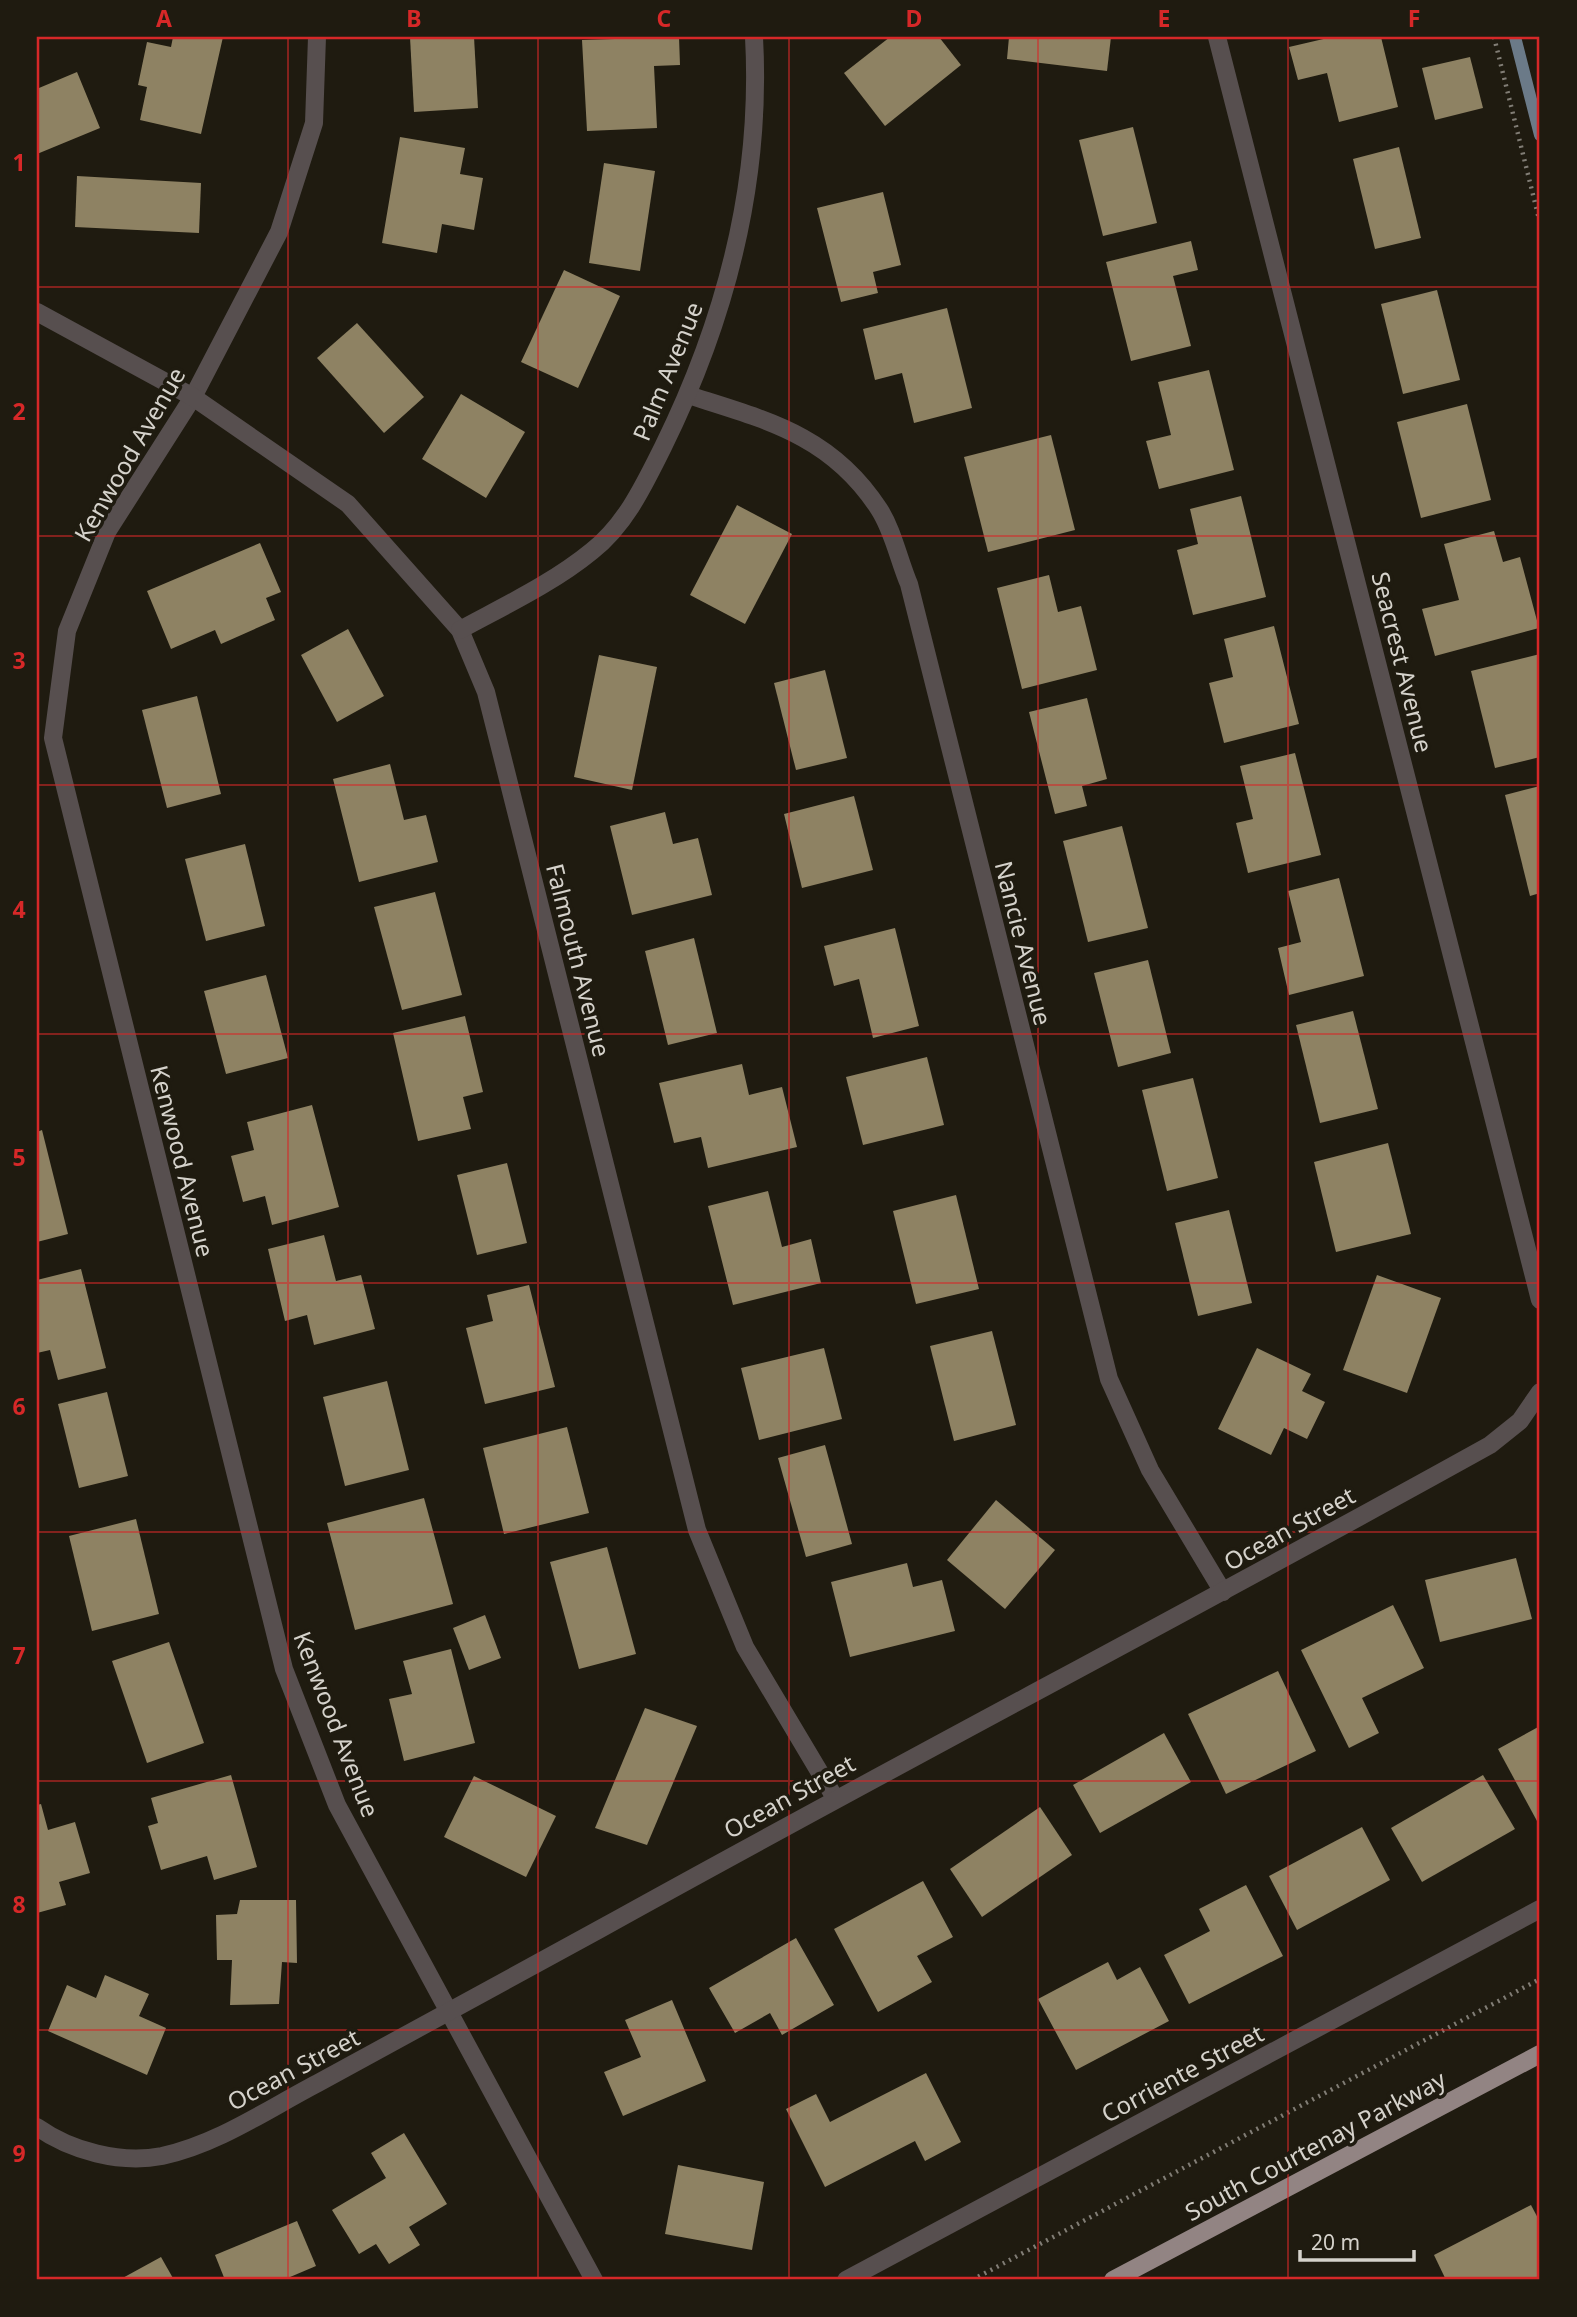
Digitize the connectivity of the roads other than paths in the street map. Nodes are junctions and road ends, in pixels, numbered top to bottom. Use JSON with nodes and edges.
{"nodes":[{"id":1,"x":317,"y":37,"type":"edge"},
{"id":2,"x":754,"y":37,"type":"edge"},
{"id":3,"x":1217,"y":37,"type":"edge"},
{"id":4,"x":37,"y":312,"type":"edge"},
{"id":5,"x":688,"y":395,"type":"junction"},
{"id":6,"x":193,"y":397,"type":"junction"},
{"id":7,"x":460,"y":630,"type":"junction"},
{"id":8,"x":45,"y":740,"type":"edge"},
{"id":9,"x":1540,"y":1300,"type":"edge"},
{"id":10,"x":1540,"y":1394,"type":"edge"},
{"id":11,"x":1223,"y":1592,"type":"junction"},
{"id":12,"x":835,"y":1798,"type":"junction"},
{"id":13,"x":1540,"y":1909,"type":"edge"},
{"id":14,"x":451,"y":2012,"type":"junction"},
{"id":15,"x":1540,"y":2054,"type":"edge"},
{"id":16,"x":38,"y":2130,"type":"edge"},
{"id":17,"x":594,"y":2280,"type":"edge"},
{"id":18,"x":846,"y":2280,"type":"edge"},
{"id":19,"x":1113,"y":2280,"type":"edge"}],
"edges":[{"from":1,"to":6,"type":"street","name":"Kenwood Avenue"},
{"from":2,"to":5,"type":"street","name":"Palm Avenue"},
{"from":3,"to":9,"type":"street","name":"Seacrest Avenue"},
{"from":4,"to":6,"type":"street","name":"Falmouth Avenue"},
{"from":5,"to":7,"type":"street","name":"Palm Avenue"},
{"from":5,"to":11,"type":"street","name":"Nancie Avenue"},
{"from":6,"to":7,"type":"street","name":"Falmouth Avenue"},
{"from":6,"to":8,"type":"street","name":"Kenwood Avenue"},
{"from":7,"to":12,"type":"street","name":"Falmouth Avenue"},
{"from":8,"to":14,"type":"street","name":"Kenwood Avenue"},
{"from":10,"to":11,"type":"street","name":"Ocean Street"},
{"from":11,"to":12,"type":"street","name":"Ocean Street"},
{"from":12,"to":14,"type":"street","name":"Ocean Street"},
{"from":13,"to":18,"type":"street","name":"Corriente Street"},
{"from":14,"to":16,"type":"street","name":"Ocean Street"},
{"from":14,"to":17,"type":"street","name":"Kenwood Avenue"},
{"from":15,"to":19,"type":"main road","name":"South Courtenay Parkway"}]}
